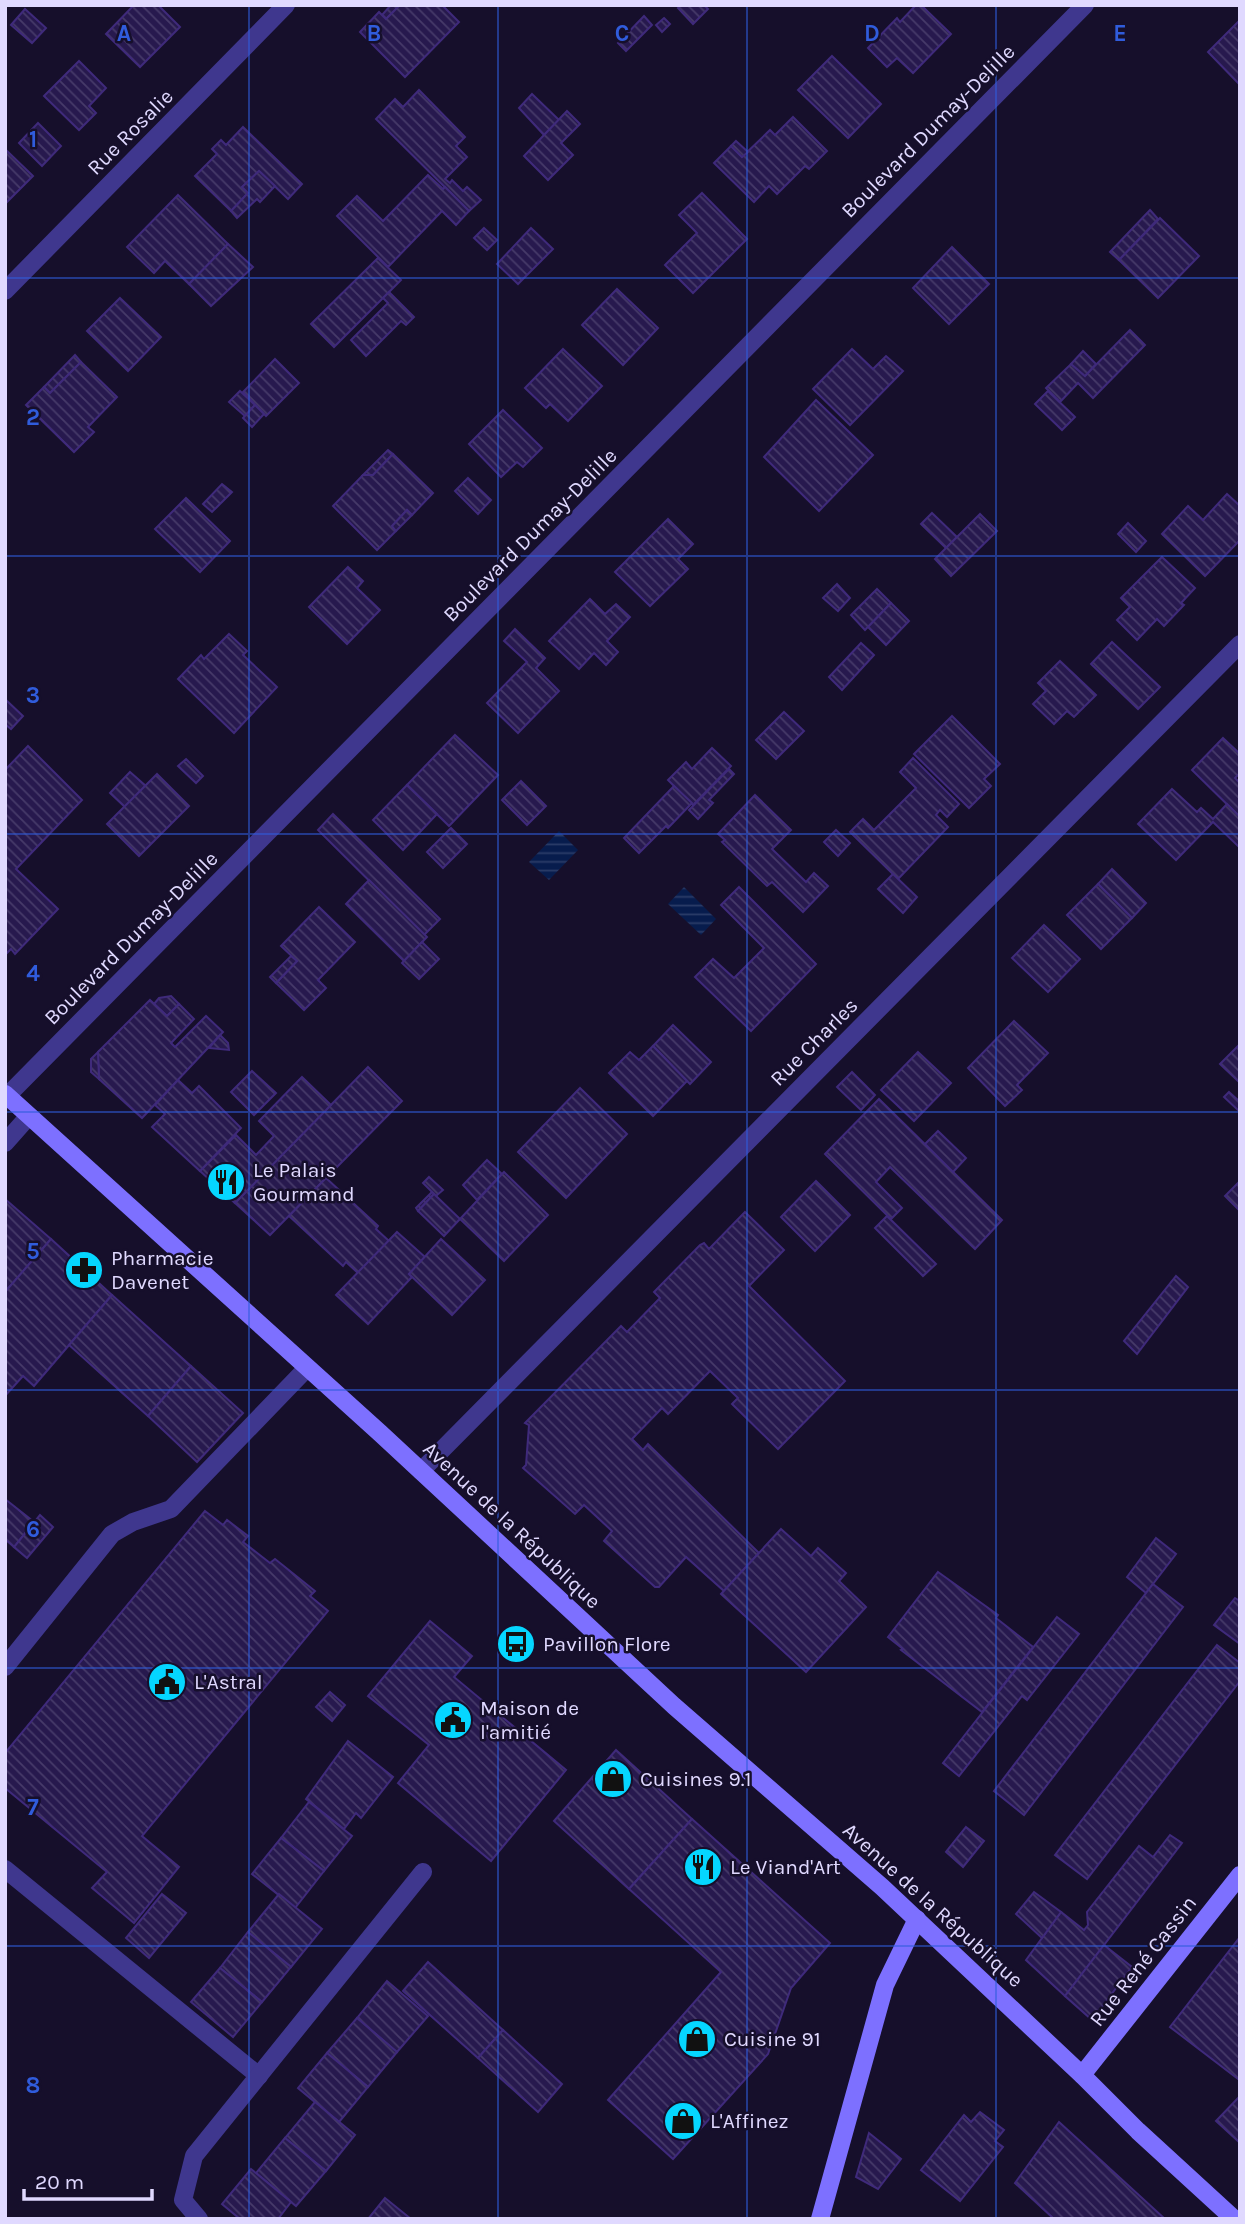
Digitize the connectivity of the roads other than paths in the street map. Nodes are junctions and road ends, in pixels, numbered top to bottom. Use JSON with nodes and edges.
{"nodes":[{"id":1,"x":286,"y":5,"type":"edge"},
{"id":2,"x":1085,"y":5,"type":"edge"},
{"id":3,"x":5,"y":291,"type":"edge"},
{"id":4,"x":1240,"y":644,"type":"edge"},
{"id":5,"x":6,"y":1095,"type":"edge"},
{"id":6,"x":27,"y":1117,"type":"junction"},
{"id":7,"x":5,"y":1143,"type":"edge"},
{"id":8,"x":307,"y":1368,"type":"junction"},
{"id":9,"x":421,"y":1471,"type":"junction"},
{"id":10,"x":5,"y":1667,"type":"edge"},
{"id":11,"x":5,"y":1869,"type":"edge"},
{"id":12,"x":423,"y":1872,"type":"dead end"},
{"id":13,"x":1240,"y":1875,"type":"edge"},
{"id":14,"x":917,"y":1919,"type":"junction"},
{"id":15,"x":1082,"y":2075,"type":"junction"},
{"id":16,"x":259,"y":2076,"type":"junction"},
{"id":17,"x":198,"y":2219,"type":"edge"},
{"id":18,"x":820,"y":2219,"type":"edge"},
{"id":19,"x":1234,"y":2219,"type":"edge"}],
"edges":[{"from":1,"to":3,"type":"street","name":"Rue Rosalie"},
{"from":2,"to":5,"type":"street","name":"Boulevard Dumay-Delille"},
{"from":4,"to":9,"type":"street","name":"Rue Charles"},
{"from":5,"to":6,"type":"main road","name":"Avenue de la République"},
{"from":6,"to":7,"type":"street"},
{"from":6,"to":8,"type":"main road","name":"Avenue de la République"},
{"from":8,"to":9,"type":"main road","name":"Avenue de la République"},
{"from":8,"to":10,"type":"street"},
{"from":9,"to":14,"type":"main road","name":"Avenue de la République"},
{"from":11,"to":16,"type":"street"},
{"from":12,"to":16,"type":"street"},
{"from":13,"to":15,"type":"main road","name":"Rue René Cassin"},
{"from":14,"to":15,"type":"main road","name":"Avenue de la République"},
{"from":14,"to":18,"type":"main road"},
{"from":15,"to":19,"type":"main road","name":"Avenue de la République"},
{"from":16,"to":17,"type":"street"}]}
